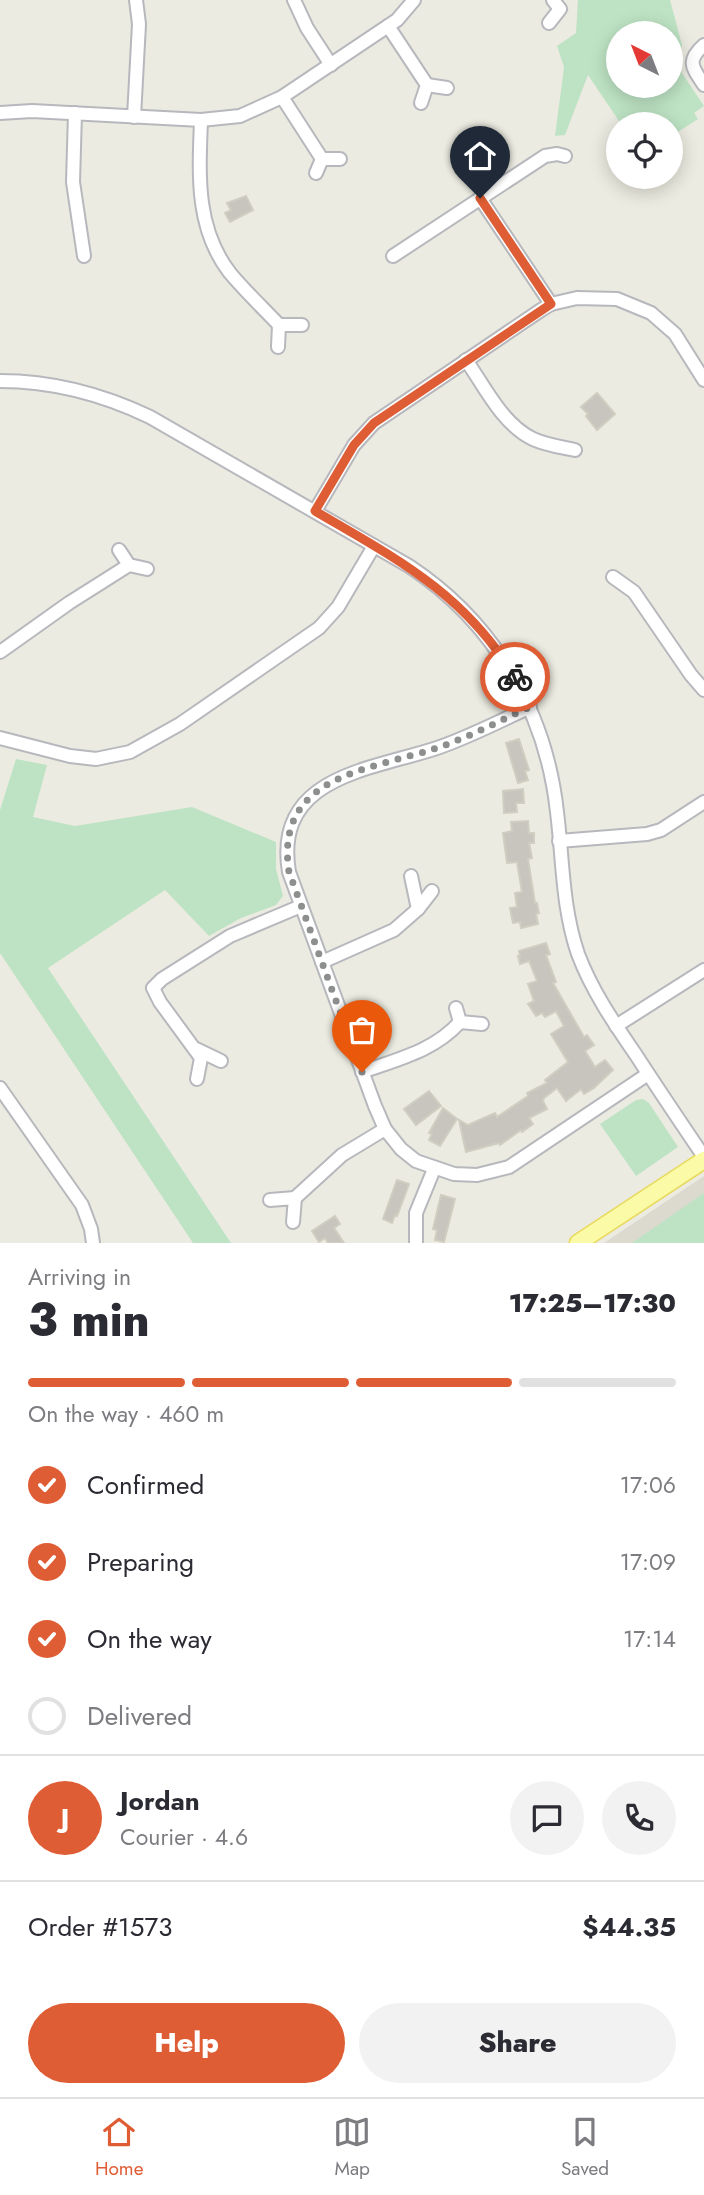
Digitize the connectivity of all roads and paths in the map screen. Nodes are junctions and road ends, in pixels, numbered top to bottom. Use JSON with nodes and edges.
{"nodes":[{"id":1,"x":136,"y":0,"type":"edge"},
{"id":2,"x":294,"y":0,"type":"edge"},
{"id":3,"x":414,"y":0,"type":"edge"},
{"id":4,"x":553,"y":0,"type":"edge"},
{"id":5,"x":549,"y":23,"type":"dead end"},
{"id":6,"x":388,"y":26,"type":"junction"},
{"id":7,"x":704,"y":45,"type":"edge"},
{"id":8,"x":331,"y":65,"type":"junction"},
{"id":9,"x":427,"y":85,"type":"junction"},
{"id":10,"x":704,"y":85,"type":"edge"},
{"id":11,"x":447,"y":88,"type":"dead end"},
{"id":12,"x":282,"y":97,"type":"junction"},
{"id":13,"x":421,"y":103,"type":"dead end"},
{"id":14,"x":0,"y":113,"type":"edge"},
{"id":15,"x":75,"y":113,"type":"junction"},
{"id":16,"x":134,"y":117,"type":"junction"},
{"id":17,"x":201,"y":120,"type":"junction"},
{"id":18,"x":565,"y":156,"type":"dead end"},
{"id":19,"x":322,"y":159,"type":"junction"},
{"id":20,"x":340,"y":159,"type":"dead end"},
{"id":21,"x":316,"y":173,"type":"dead end"},
{"id":22,"x":480,"y":198,"type":"junction"},
{"id":23,"x":83,"y":256,"type":"dead end"},
{"id":24,"x":393,"y":256,"type":"dead end"},
{"id":25,"x":551,"y":304,"type":"junction"},
{"id":26,"x":279,"y":325,"type":"junction"},
{"id":27,"x":302,"y":325,"type":"dead end"},
{"id":28,"x":278,"y":347,"type":"dead end"},
{"id":29,"x":466,"y":360,"type":"junction"},
{"id":30,"x":704,"y":380,"type":"edge"},
{"id":31,"x":0,"y":381,"type":"edge"},
{"id":32,"x":575,"y":450,"type":"dead end"},
{"id":33,"x":315,"y":511,"type":"junction"},
{"id":34,"x":374,"y":546,"type":"junction"},
{"id":35,"x":119,"y":550,"type":"dead end"},
{"id":36,"x":129,"y":565,"type":"junction"},
{"id":37,"x":147,"y":569,"type":"dead end"},
{"id":38,"x":613,"y":577,"type":"dead end"},
{"id":39,"x":0,"y":652,"type":"edge"},
{"id":40,"x":704,"y":690,"type":"edge"},
{"id":41,"x":530,"y":707,"type":"junction"},
{"id":42,"x":0,"y":738,"type":"edge"},
{"id":43,"x":704,"y":802,"type":"edge"},
{"id":44,"x":559,"y":841,"type":"junction"},
{"id":45,"x":411,"y":876,"type":"dead end"},
{"id":46,"x":432,"y":891,"type":"dead end"},
{"id":47,"x":301,"y":906,"type":"junction"},
{"id":48,"x":418,"y":909,"type":"junction"},
{"id":49,"x":322,"y":961,"type":"junction"},
{"id":50,"x":704,"y":971,"type":"edge"},
{"id":51,"x":456,"y":1009,"type":"dead end"},
{"id":52,"x":460,"y":1022,"type":"junction"},
{"id":53,"x":482,"y":1024,"type":"dead end"},
{"id":54,"x":616,"y":1026,"type":"junction"},
{"id":55,"x":195,"y":1049,"type":"junction"},
{"id":56,"x":221,"y":1061,"type":"dead end"},
{"id":57,"x":362,"y":1072,"type":"junction"},
{"id":58,"x":648,"y":1074,"type":"junction"},
{"id":59,"x":197,"y":1079,"type":"dead end"},
{"id":60,"x":0,"y":1088,"type":"edge"},
{"id":61,"x":385,"y":1129,"type":"junction"},
{"id":62,"x":704,"y":1158,"type":"edge"},
{"id":63,"x":434,"y":1169,"type":"junction"},
{"id":64,"x":295,"y":1198,"type":"junction"},
{"id":65,"x":270,"y":1200,"type":"dead end"},
{"id":66,"x":293,"y":1222,"type":"dead end"},
{"id":67,"x":93,"y":1243,"type":"edge"},
{"id":68,"x":416,"y":1243,"type":"edge"},
{"id":69,"x":579,"y":1243,"type":"edge"}],
"edges":[{"from":1,"to":16,"type":"street"},
{"from":2,"to":8,"type":"street"},
{"from":3,"to":6,"type":"street"},
{"from":4,"to":5,"type":"street"},
{"from":6,"to":8,"type":"street"},
{"from":6,"to":9,"type":"street"},
{"from":7,"to":10,"type":"street"},
{"from":8,"to":12,"type":"street"},
{"from":9,"to":11,"type":"street"},
{"from":9,"to":13,"type":"street"},
{"from":12,"to":17,"type":"street"},
{"from":12,"to":19,"type":"street"},
{"from":14,"to":15,"type":"street"},
{"from":15,"to":16,"type":"street"},
{"from":15,"to":23,"type":"street"},
{"from":16,"to":17,"type":"street"},
{"from":17,"to":26,"type":"street"},
{"from":18,"to":22,"type":"street"},
{"from":19,"to":20,"type":"street"},
{"from":19,"to":21,"type":"street"},
{"from":22,"to":24,"type":"street"},
{"from":22,"to":25,"type":"street"},
{"from":25,"to":29,"type":"street"},
{"from":25,"to":30,"type":"street"},
{"from":26,"to":27,"type":"street"},
{"from":26,"to":28,"type":"street"},
{"from":29,"to":32,"type":"street"},
{"from":29,"to":33,"type":"street"},
{"from":31,"to":33,"type":"street"},
{"from":33,"to":34,"type":"street"},
{"from":34,"to":41,"type":"street"},
{"from":34,"to":42,"type":"street"},
{"from":35,"to":36,"type":"street"},
{"from":36,"to":37,"type":"street"},
{"from":36,"to":39,"type":"street"},
{"from":38,"to":40,"type":"street"},
{"from":41,"to":44,"type":"street"},
{"from":41,"to":47,"type":"street"},
{"from":43,"to":44,"type":"street"},
{"from":44,"to":54,"type":"street"},
{"from":45,"to":48,"type":"street"},
{"from":46,"to":48,"type":"street"},
{"from":47,"to":49,"type":"street"},
{"from":47,"to":55,"type":"street"},
{"from":48,"to":49,"type":"street"},
{"from":49,"to":57,"type":"street"},
{"from":50,"to":54,"type":"street"},
{"from":51,"to":52,"type":"street"},
{"from":52,"to":53,"type":"street"},
{"from":52,"to":57,"type":"street"},
{"from":54,"to":58,"type":"street"},
{"from":55,"to":56,"type":"street"},
{"from":55,"to":59,"type":"street"},
{"from":57,"to":61,"type":"street"},
{"from":58,"to":62,"type":"street"},
{"from":58,"to":63,"type":"street"},
{"from":60,"to":67,"type":"street"},
{"from":61,"to":63,"type":"street"},
{"from":61,"to":64,"type":"street"},
{"from":62,"to":69,"type":"main road"},
{"from":63,"to":68,"type":"street"},
{"from":64,"to":65,"type":"street"},
{"from":64,"to":66,"type":"street"}]}
